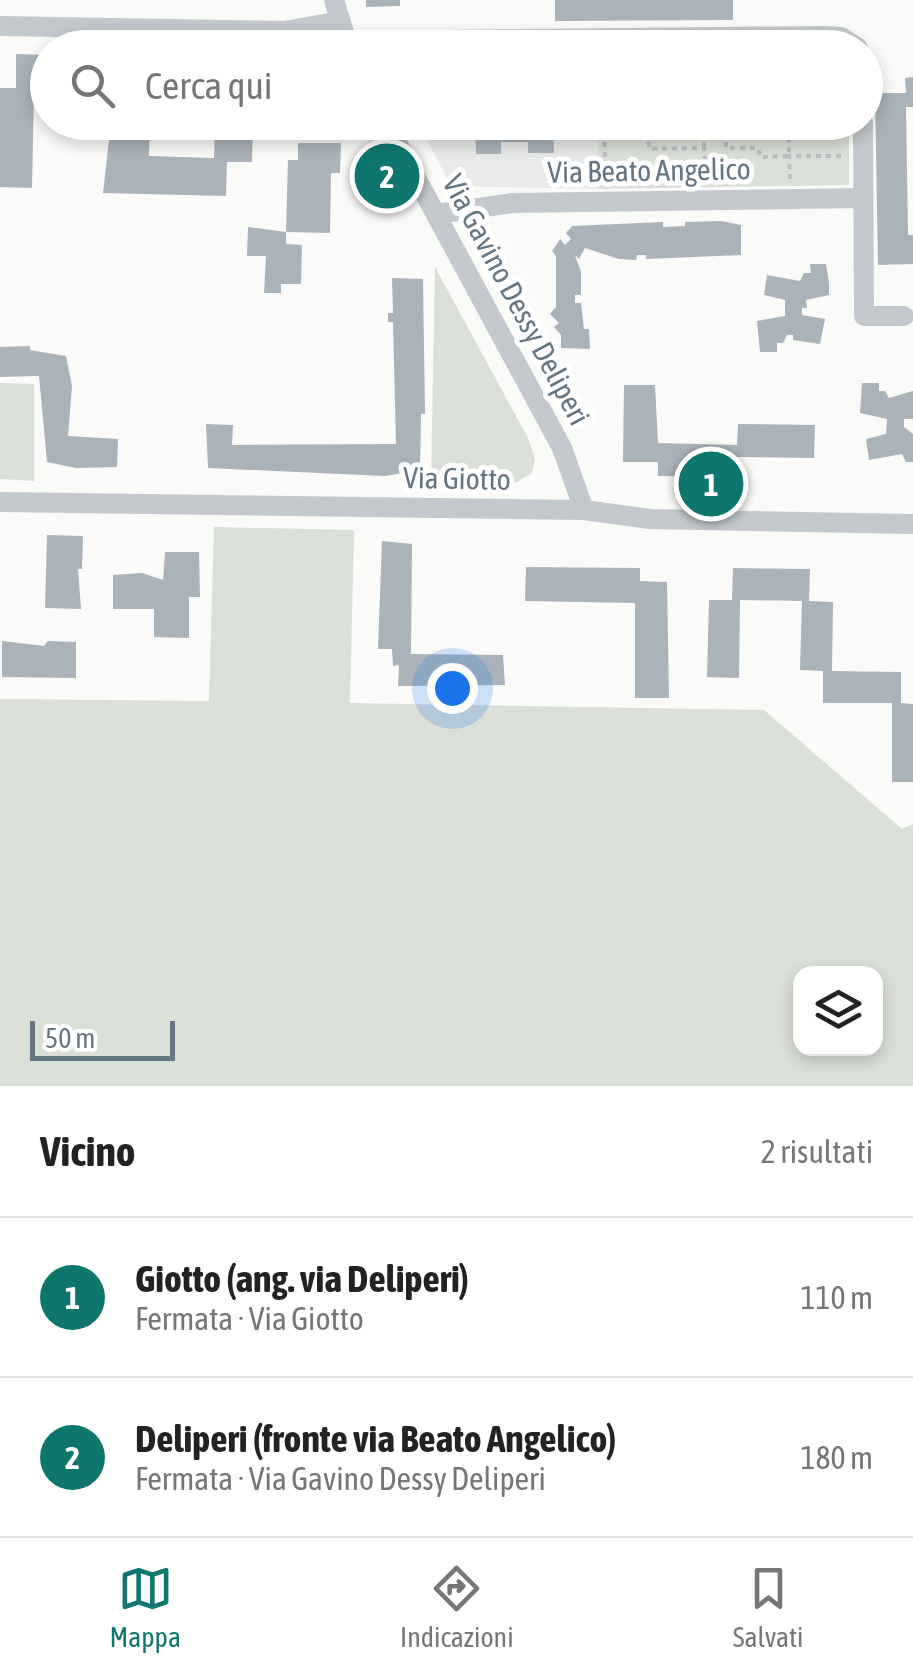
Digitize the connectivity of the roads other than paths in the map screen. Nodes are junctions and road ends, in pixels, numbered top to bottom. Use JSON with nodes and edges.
{"nodes":[{"id":1,"x":0,"y":26,"type":"edge"},
{"id":2,"x":343,"y":27,"type":"edge"},
{"id":3,"x":228,"y":30,"type":"edge"},
{"id":4,"x":300,"y":30,"type":"edge"},
{"id":5,"x":503,"y":30,"type":"edge"},
{"id":6,"x":396,"y":140,"type":"edge"},
{"id":7,"x":863,"y":140,"type":"edge"},
{"id":8,"x":864,"y":198,"type":"junction"},
{"id":9,"x":437,"y":214,"type":"junction"},
{"id":10,"x":904,"y":316,"type":"dead end"},
{"id":11,"x":0,"y":502,"type":"edge"},
{"id":12,"x":584,"y":510,"type":"junction"},
{"id":13,"x":913,"y":524,"type":"edge"}],
"edges":[{"from":1,"to":3,"type":"street"},
{"from":2,"to":4,"type":"street"},
{"from":2,"to":5,"type":"street"},
{"from":6,"to":9,"type":"street","name":"Via Gavino Dessy Deliperi"},
{"from":7,"to":8,"type":"street"},
{"from":8,"to":9,"type":"street","name":"Via Beato Angelico"},
{"from":8,"to":10,"type":"street"},
{"from":9,"to":12,"type":"street","name":"Via Gavino Dessy Deliperi"},
{"from":11,"to":12,"type":"street","name":"Via Giotto"},
{"from":12,"to":13,"type":"street","name":"Via Giotto"}]}
